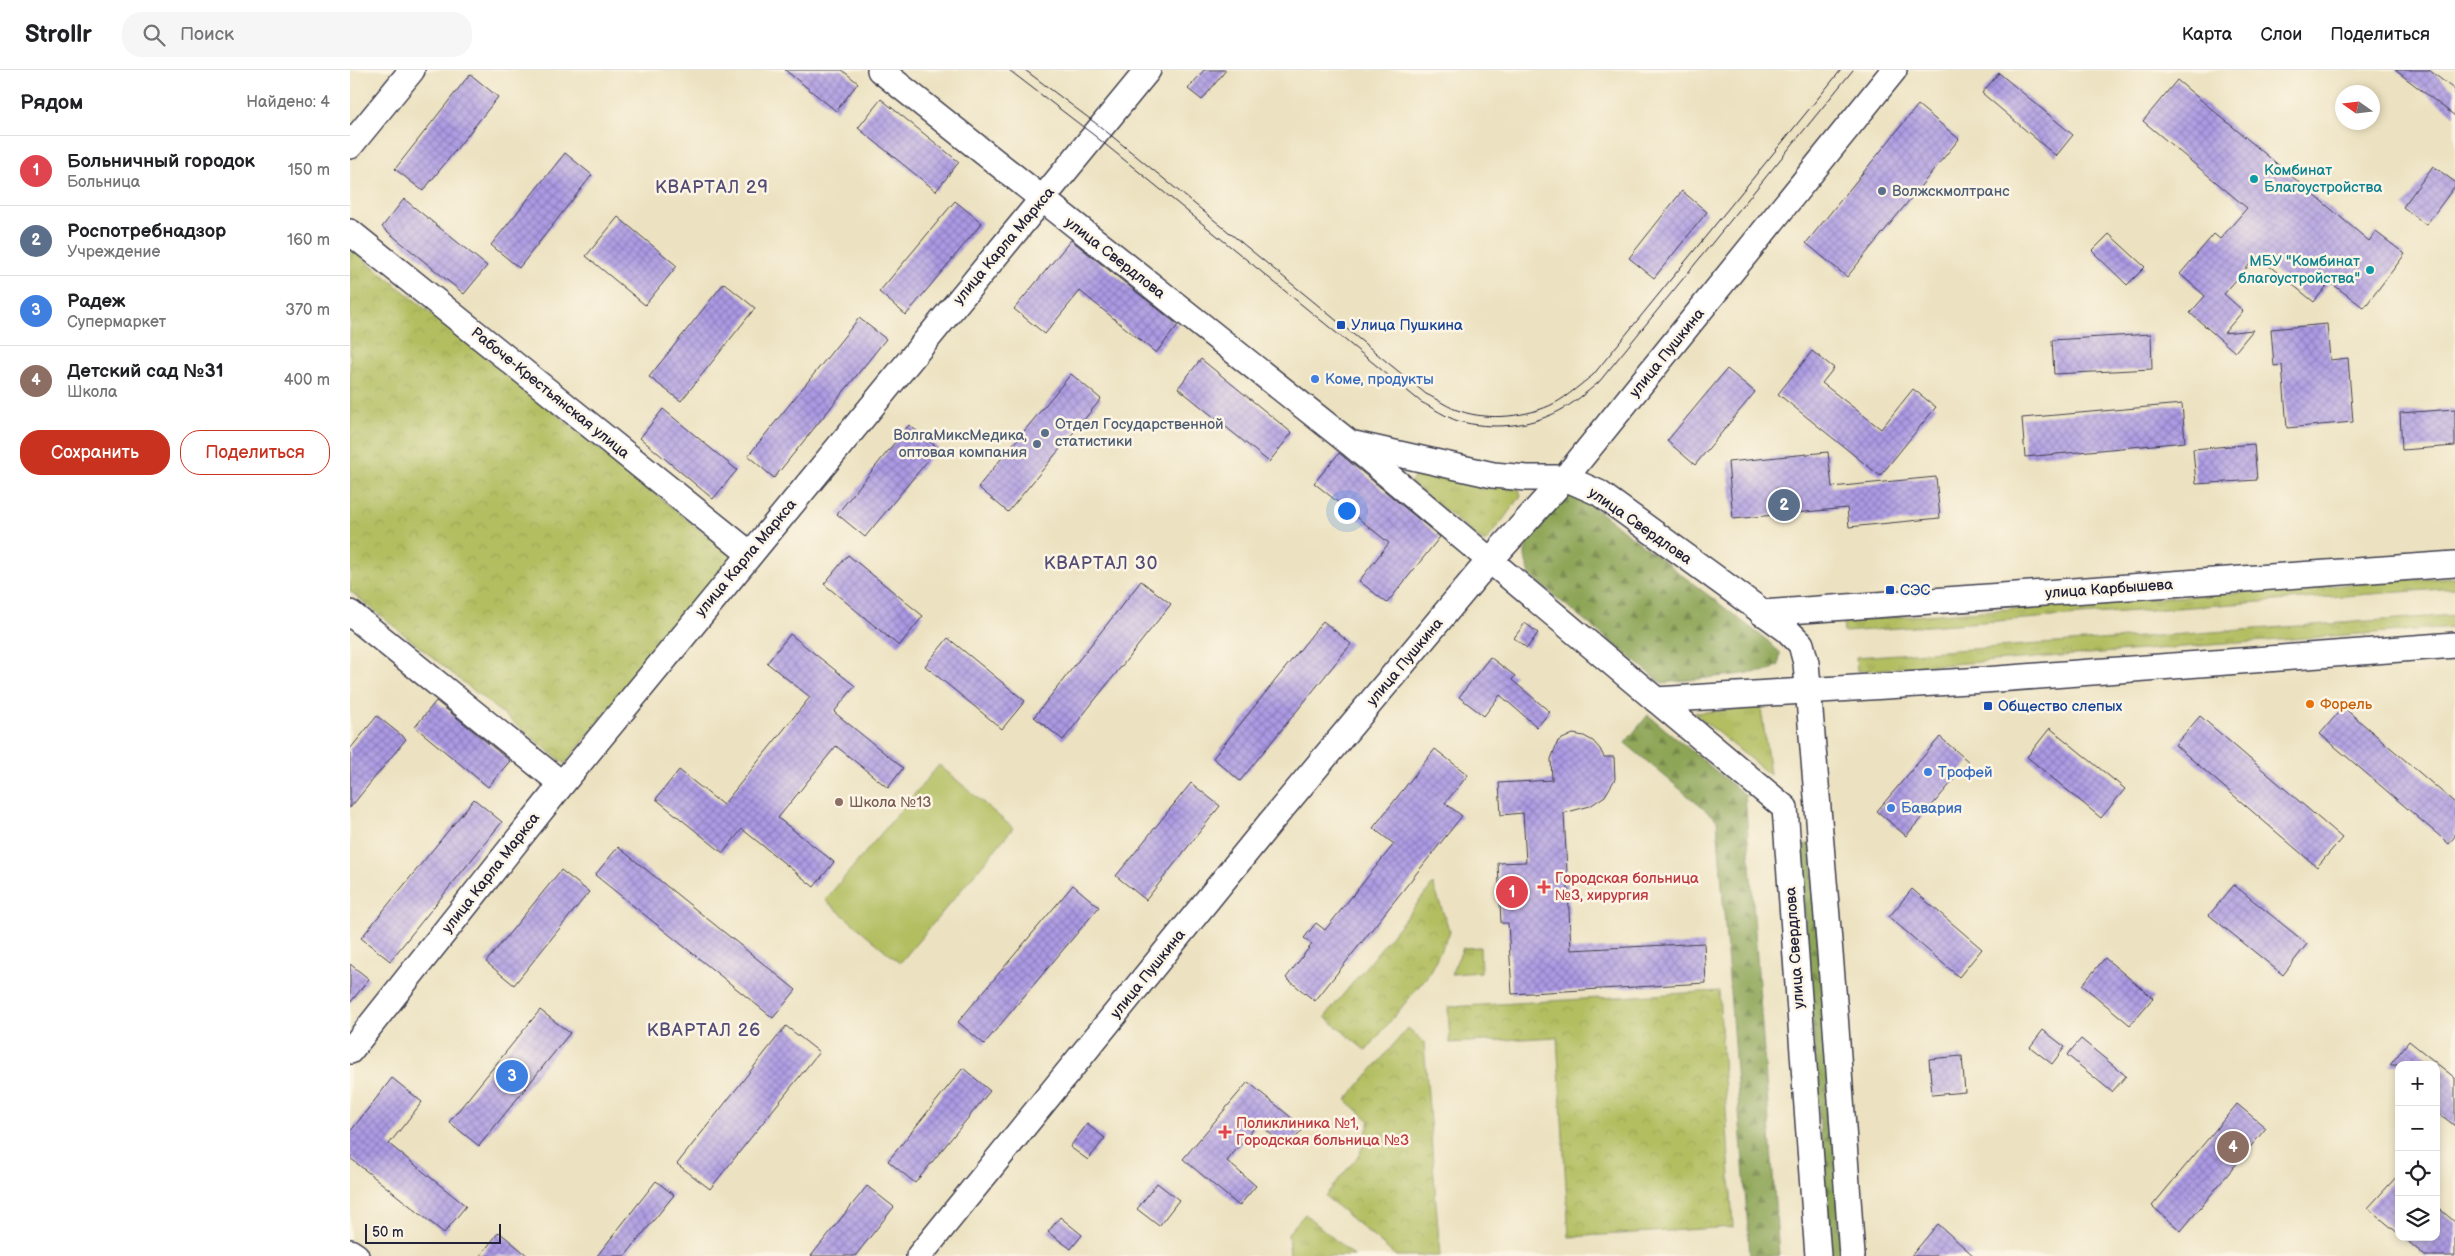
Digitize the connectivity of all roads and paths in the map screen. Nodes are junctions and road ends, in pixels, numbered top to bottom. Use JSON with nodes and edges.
{"nodes":[{"id":1,"x":412,"y":70,"type":"edge"},
{"id":2,"x":880,"y":70,"type":"edge"},
{"id":3,"x":1148,"y":70,"type":"edge"},
{"id":4,"x":1894,"y":70,"type":"edge"},
{"id":5,"x":350,"y":146,"type":"edge"},
{"id":6,"x":1042,"y":200,"type":"junction"},
{"id":7,"x":350,"y":232,"type":"edge"},
{"id":8,"x":1351,"y":444,"type":"junction"},
{"id":9,"x":1565,"y":478,"type":"junction"},
{"id":10,"x":750,"y":554,"type":"junction"},
{"id":11,"x":1490,"y":561,"type":"junction"},
{"id":12,"x":2455,"y":564,"type":"edge"},
{"id":13,"x":350,"y":613,"type":"edge"},
{"id":14,"x":1762,"y":613,"type":"junction"},
{"id":15,"x":2455,"y":645,"type":"edge"},
{"id":16,"x":1809,"y":691,"type":"junction"},
{"id":17,"x":1656,"y":700,"type":"junction"},
{"id":18,"x":562,"y":784,"type":"junction"},
{"id":19,"x":350,"y":1051,"type":"edge"},
{"id":20,"x":350,"y":1252,"type":"edge"},
{"id":21,"x":356,"y":1256,"type":"edge"},
{"id":22,"x":920,"y":1256,"type":"edge"},
{"id":23,"x":1818,"y":1256,"type":"edge"},
{"id":24,"x":1852,"y":1256,"type":"edge"}],
"edges":[{"from":1,"to":5,"type":"street"},
{"from":2,"to":6,"type":"street","name":"улица Свердлова"},
{"from":3,"to":6,"type":"street","name":"улица Карла Маркса"},
{"from":4,"to":9,"type":"street","name":"улица Пушкина"},
{"from":6,"to":8,"type":"street","name":"улица Свердлова"},
{"from":6,"to":10,"type":"street","name":"улица Карла Маркса"},
{"from":7,"to":10,"type":"street","name":"Рабоче-Крестьянская улица"},
{"from":8,"to":9,"type":"street","name":"улица Свердлова"},
{"from":8,"to":11,"type":"street","name":"улица Свердлова"},
{"from":9,"to":11,"type":"street","name":"улица Пушкина"},
{"from":9,"to":14,"type":"street","name":"улица Свердлова"},
{"from":10,"to":18,"type":"street","name":"улица Карла Маркса"},
{"from":11,"to":17,"type":"street","name":"улица Свердлова"},
{"from":11,"to":22,"type":"street","name":"улица Пушкина"},
{"from":12,"to":14,"type":"street","name":"улица Карбышева"},
{"from":13,"to":18,"type":"street"},
{"from":14,"to":16,"type":"street","name":"улица Свердлова"},
{"from":15,"to":16,"type":"street"},
{"from":16,"to":17,"type":"street"},
{"from":16,"to":24,"type":"street","name":"улица Свердлова"},
{"from":17,"to":23,"type":"street","name":"улица Свердлова"},
{"from":18,"to":19,"type":"street","name":"улица Карла Маркса"},
{"from":20,"to":21,"type":"street"}]}
